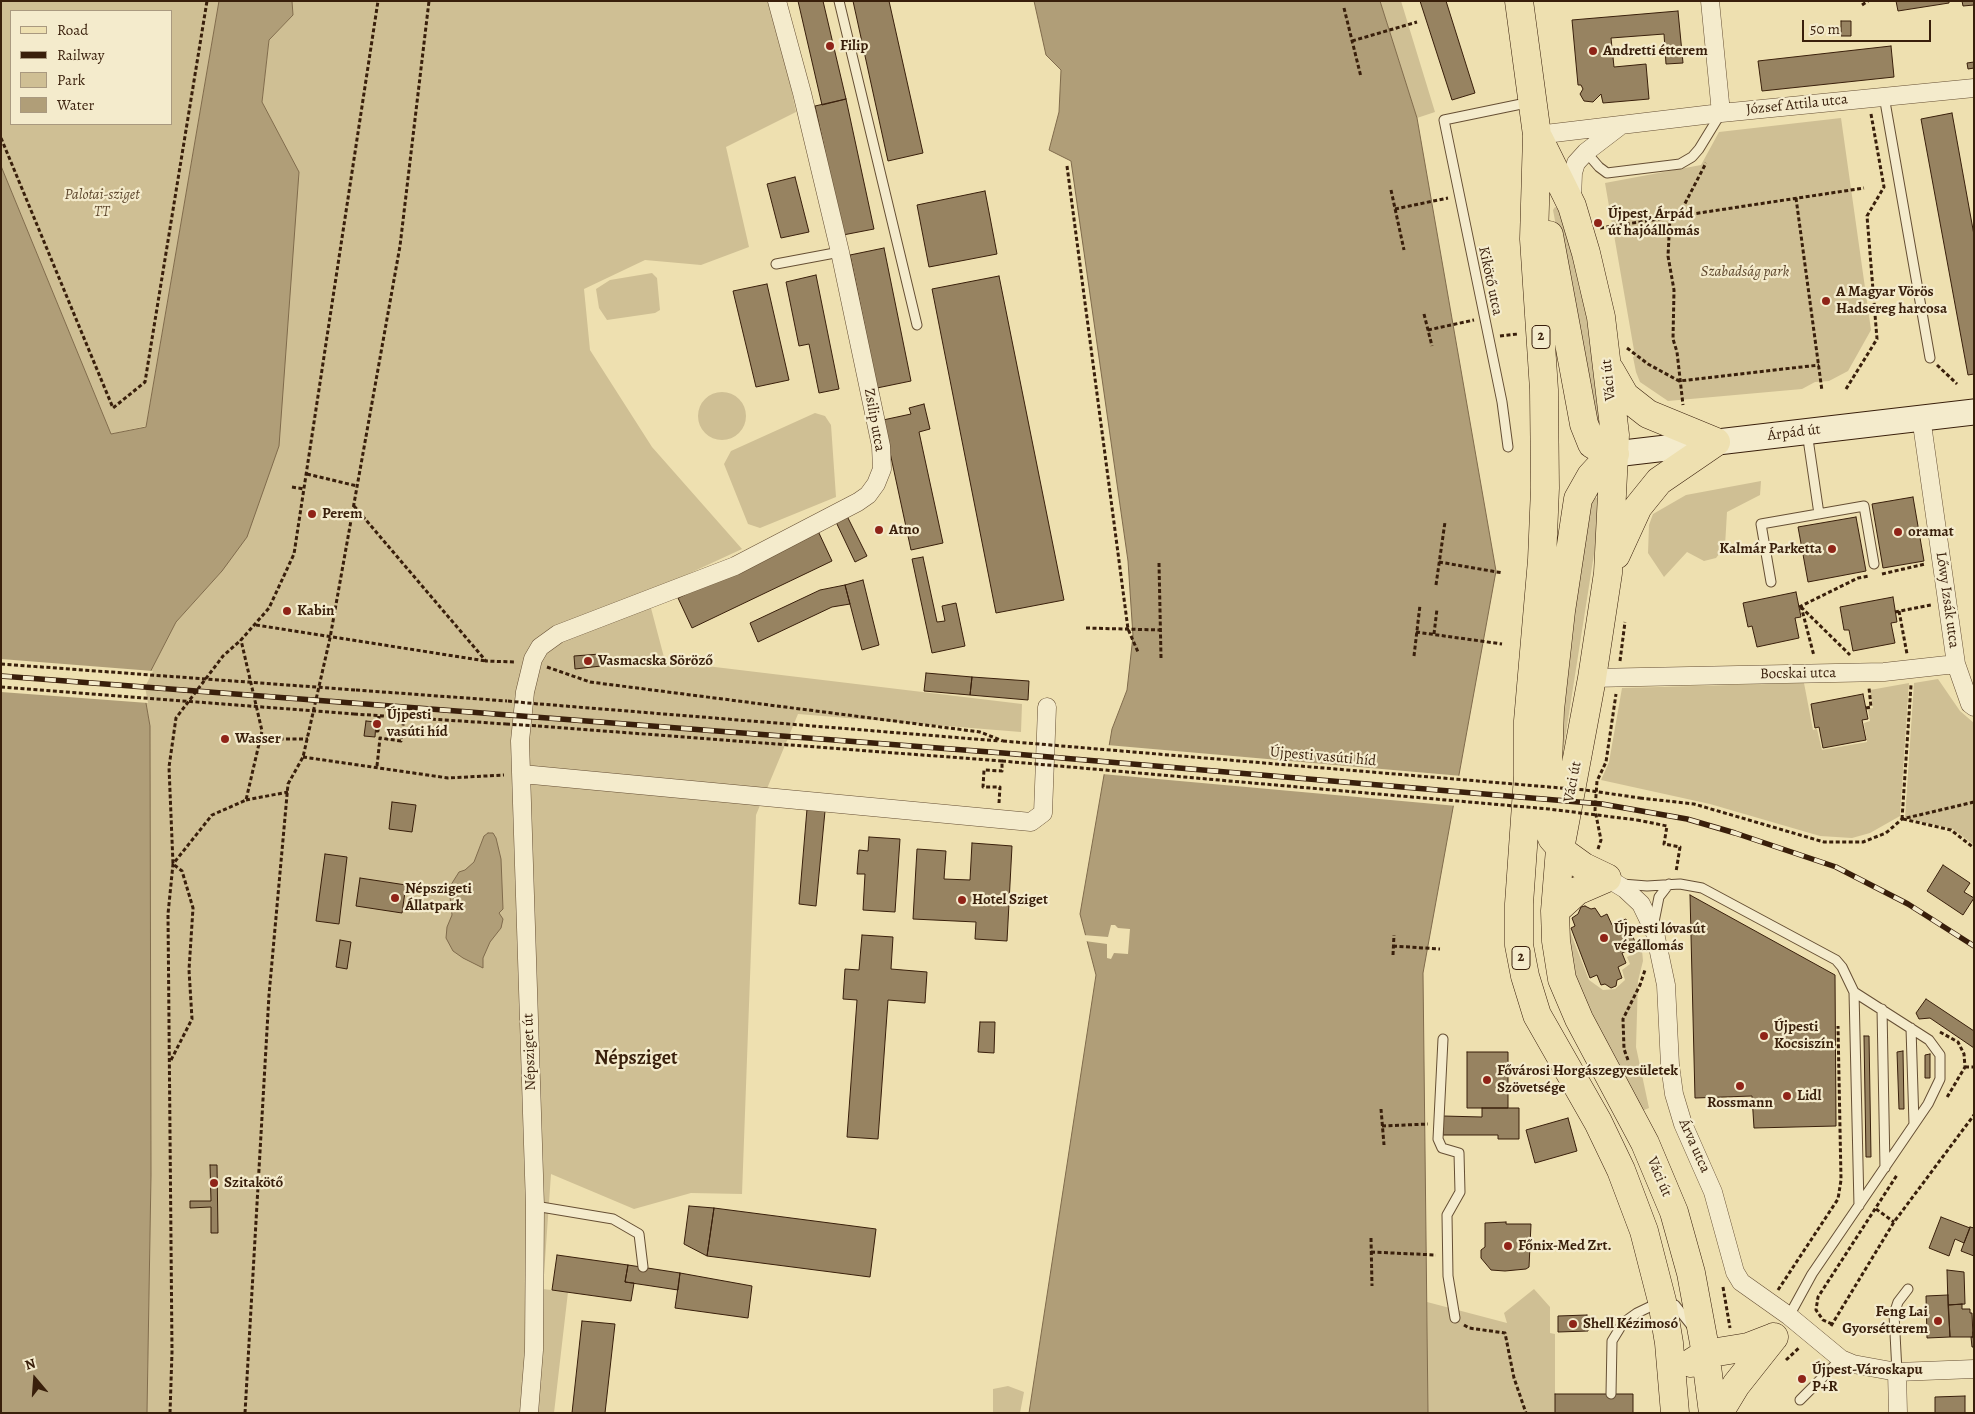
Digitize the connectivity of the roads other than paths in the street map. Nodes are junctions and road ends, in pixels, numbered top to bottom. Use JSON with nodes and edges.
{"nodes":[{"id":1,"x":777,"y":1,"type":"edge"},
{"id":2,"x":839,"y":1,"type":"edge"},
{"id":3,"x":1518,"y":1,"type":"edge"},
{"id":4,"x":1710,"y":1,"type":"edge"},
{"id":5,"x":1974,"y":88,"type":"edge"},
{"id":6,"x":1877,"y":97,"type":"junction"},
{"id":7,"x":1531,"y":102,"type":"junction"},
{"id":8,"x":1721,"y":113,"type":"junction"},
{"id":9,"x":1620,"y":126,"type":"junction"},
{"id":10,"x":1537,"y":135,"type":"junction"},
{"id":11,"x":1586,"y":152,"type":"junction"},
{"id":12,"x":1535,"y":185,"type":"junction"},
{"id":13,"x":1572,"y":206,"type":"junction"},
{"id":14,"x":840,"y":252,"type":"junction"},
{"id":15,"x":776,"y":264,"type":"dead end"},
{"id":16,"x":917,"y":326,"type":"dead end"},
{"id":17,"x":1615,"y":354,"type":"junction"},
{"id":18,"x":1930,"y":358,"type":"road end"},
{"id":19,"x":1974,"y":412,"type":"edge"},
{"id":20,"x":1921,"y":417,"type":"junction"},
{"id":21,"x":1808,"y":432,"type":"junction"},
{"id":22,"x":1716,"y":442,"type":"junction"},
{"id":23,"x":1508,"y":447,"type":"dead end"},
{"id":24,"x":1615,"y":454,"type":"junction"},
{"id":25,"x":1545,"y":488,"type":"junction"},
{"id":26,"x":1819,"y":514,"type":"junction"},
{"id":27,"x":1874,"y":564,"type":"dead end"},
{"id":28,"x":1608,"y":574,"type":"junction"},
{"id":29,"x":1771,"y":582,"type":"dead end"},
{"id":30,"x":1561,"y":611,"type":"junction"},
{"id":31,"x":1956,"y":664,"type":"junction"},
{"id":32,"x":1605,"y":678,"type":"junction"},
{"id":33,"x":532,"y":698,"type":"joint"},
{"id":34,"x":1047,"y":707,"type":"dead end"},
{"id":35,"x":1974,"y":707,"type":"edge"},
{"id":36,"x":1550,"y":710,"type":"junction"},
{"id":37,"x":522,"y":774,"type":"junction"},
{"id":38,"x":1528,"y":776,"type":"junction"},
{"id":39,"x":1560,"y":848,"type":"junction"},
{"id":40,"x":1611,"y":880,"type":"junction"},
{"id":41,"x":1669,"y":884,"type":"junction"},
{"id":42,"x":1555,"y":911,"type":"junction"},
{"id":43,"x":1655,"y":933,"type":"junction"},
{"id":44,"x":1854,"y":992,"type":"junction"},
{"id":45,"x":1882,"y":1008,"type":"junction"},
{"id":46,"x":1911,"y":1028,"type":"junction"},
{"id":47,"x":1443,"y":1038,"type":"dead end"},
{"id":48,"x":1914,"y":1124,"type":"junction"},
{"id":49,"x":1885,"y":1168,"type":"junction"},
{"id":50,"x":535,"y":1206,"type":"junction"},
{"id":51,"x":1859,"y":1206,"type":"junction"},
{"id":52,"x":643,"y":1267,"type":"dead end"},
{"id":53,"x":1908,"y":1288,"type":"dead end"},
{"id":54,"x":1662,"y":1301,"type":"junction"},
{"id":55,"x":1455,"y":1318,"type":"road end"},
{"id":56,"x":1782,"y":1327,"type":"junction"},
{"id":57,"x":1705,"y":1348,"type":"junction"},
{"id":58,"x":1842,"y":1359,"type":"junction"},
{"id":59,"x":1974,"y":1368,"type":"edge"},
{"id":60,"x":1897,"y":1372,"type":"junction"},
{"id":61,"x":1611,"y":1394,"type":"dead end"},
{"id":62,"x":1800,"y":1400,"type":"dead end"},
{"id":63,"x":1674,"y":1402,"type":"edge"},
{"id":64,"x":529,"y":1413,"type":"edge"},
{"id":65,"x":1713,"y":1413,"type":"edge"},
{"id":66,"x":1719,"y":1413,"type":"edge"},
{"id":67,"x":1898,"y":1413,"type":"edge"}],
"edges":[{"from":1,"to":14,"type":"street","name":"Zsilip utca"},
{"from":2,"to":16,"type":"lane"},
{"from":3,"to":7,"type":"main road","name":"Váci út","number":"2"},
{"from":4,"to":8,"type":"street"},
{"from":5,"to":6,"type":"street","name":"József Attila utca"},
{"from":6,"to":8,"type":"street","name":"József Attila utca"},
{"from":6,"to":18,"type":"lane"},
{"from":7,"to":10,"type":"main road","name":"Váci út","number":"2"},
{"from":7,"to":23,"type":"lane","name":"Kikötő utca"},
{"from":8,"to":9,"type":"street","name":"József Attila utca"},
{"from":8,"to":11,"type":"lane"},
{"from":9,"to":10,"type":"street","name":"József Attila utca"},
{"from":9,"to":11,"type":"street"},
{"from":10,"to":12,"type":"main road","name":"Váci út","number":"2"},
{"from":10,"to":13,"type":"main road","name":"Váci út","number":"2"},
{"from":11,"to":13,"type":"street"},
{"from":12,"to":24,"type":"main road"},
{"from":12,"to":25,"type":"main road","name":"Váci út","number":"2"},
{"from":13,"to":17,"type":"main road","name":"Váci út","number":"2"},
{"from":14,"to":15,"type":"lane"},
{"from":14,"to":33,"type":"street","name":"Zsilip utca"},
{"from":17,"to":22,"type":"main road"},
{"from":17,"to":24,"type":"main road","name":"Váci út","number":"2"},
{"from":19,"to":20,"type":"main road","name":"Árpád út"},
{"from":20,"to":21,"type":"main road","name":"Árpád út"},
{"from":20,"to":31,"type":"street","name":"Lőwy Izsák utca"},
{"from":21,"to":22,"type":"main road","name":"Árpád út"},
{"from":21,"to":26,"type":"lane"},
{"from":22,"to":24,"type":"main road","name":"Árpád út"},
{"from":22,"to":28,"type":"main road"},
{"from":24,"to":28,"type":"main road","name":"Váci út","number":"2"},
{"from":24,"to":30,"type":"main road"},
{"from":25,"to":30,"type":"main road"},
{"from":25,"to":38,"type":"main road","name":"Váci út","number":"2"},
{"from":26,"to":27,"type":"lane"},
{"from":26,"to":29,"type":"lane"},
{"from":28,"to":32,"type":"main road","name":"Váci út","number":"2"},
{"from":30,"to":36,"type":"main road"},
{"from":31,"to":32,"type":"street","name":"Bocskai utca"},
{"from":31,"to":35,"type":"street"},
{"from":32,"to":39,"type":"main road","name":"Váci út","number":"2"},
{"from":33,"to":37,"type":"street","name":"Népsziget út"},
{"from":34,"to":37,"type":"street"},
{"from":36,"to":38,"type":"main road"},
{"from":36,"to":39,"type":"main road"},
{"from":37,"to":50,"type":"street","name":"Népsziget út"},
{"from":38,"to":54,"type":"main road","name":"Váci út","number":"2"},
{"from":39,"to":40,"type":"main road"},
{"from":39,"to":42,"type":"main road","name":"Váci út","number":"2"},
{"from":40,"to":41,"type":"lane"},
{"from":40,"to":42,"type":"main road"},
{"from":40,"to":43,"type":"street","name":"Árva utca"},
{"from":41,"to":43,"type":"lane"},
{"from":41,"to":44,"type":"lane"},
{"from":42,"to":57,"type":"main road","name":"Váci út","number":"2"},
{"from":43,"to":56,"type":"street","name":"Árva utca"},
{"from":44,"to":45,"type":"lane"},
{"from":44,"to":51,"type":"lane"},
{"from":45,"to":46,"type":"lane"},
{"from":45,"to":49,"type":"lane"},
{"from":46,"to":48,"type":"lane"},
{"from":46,"to":48,"type":"lane"},
{"from":47,"to":55,"type":"lane"},
{"from":48,"to":49,"type":"lane"},
{"from":49,"to":51,"type":"lane"},
{"from":50,"to":52,"type":"lane"},
{"from":50,"to":64,"type":"street","name":"Népsziget út"},
{"from":51,"to":56,"type":"lane"},
{"from":53,"to":60,"type":"lane"},
{"from":54,"to":57,"type":"lane"},
{"from":54,"to":61,"type":"lane"},
{"from":54,"to":63,"type":"main road","name":"Váci út","number":"2"},
{"from":56,"to":57,"type":"main road"},
{"from":56,"to":58,"type":"street","name":"Árva utca"},
{"from":56,"to":66,"type":"main road"},
{"from":57,"to":63,"type":"main road"},
{"from":57,"to":65,"type":"main road","name":"Váci út","number":"2"},
{"from":58,"to":60,"type":"street","name":"Árva utca"},
{"from":58,"to":62,"type":"lane"},
{"from":59,"to":60,"type":"street","name":"Árva utca"},
{"from":60,"to":67,"type":"street"}]}
